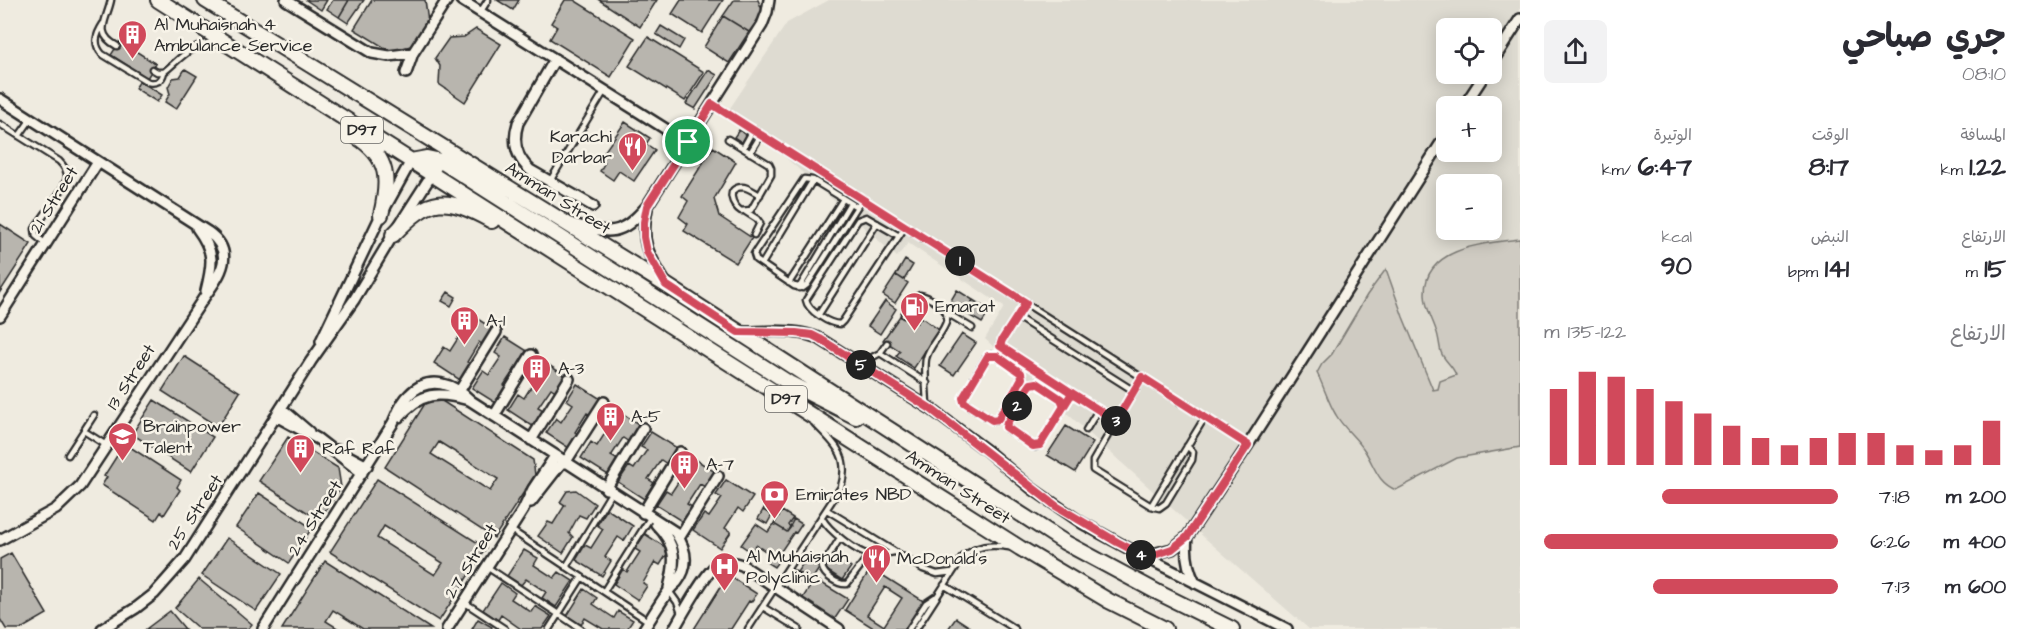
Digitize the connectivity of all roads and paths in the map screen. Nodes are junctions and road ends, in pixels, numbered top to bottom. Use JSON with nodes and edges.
{"nodes":[{"id":1,"x":111,"y":0,"type":"edge"},
{"id":2,"x":158,"y":0,"type":"edge"},
{"id":3,"x":205,"y":0,"type":"edge"},
{"id":4,"x":286,"y":0,"type":"edge"},
{"id":5,"x":447,"y":0,"type":"edge"},
{"id":6,"x":461,"y":0,"type":"edge"},
{"id":7,"x":488,"y":0,"type":"edge"},
{"id":8,"x":769,"y":0,"type":"edge"},
{"id":9,"x":480,"y":11,"type":"junction"},
{"id":10,"x":1520,"y":19,"type":"edge"},
{"id":11,"x":103,"y":24,"type":"junction"},
{"id":12,"x":224,"y":42,"type":"junction"},
{"id":13,"x":117,"y":46,"type":"dead end"},
{"id":14,"x":1502,"y":47,"type":"edge"},
{"id":15,"x":413,"y":53,"type":"junction"},
{"id":16,"x":555,"y":58,"type":"junction"},
{"id":17,"x":152,"y":69,"type":"dead end"},
{"id":18,"x":164,"y":72,"type":"junction"},
{"id":19,"x":406,"y":73,"type":"dead end"},
{"id":20,"x":605,"y":90,"type":"junction"},
{"id":21,"x":0,"y":99,"type":"edge"},
{"id":22,"x":312,"y":99,"type":"junction"},
{"id":23,"x":712,"y":104,"type":"junction"},
{"id":24,"x":31,"y":119,"type":"junction"},
{"id":25,"x":0,"y":124,"type":"edge"},
{"id":26,"x":753,"y":130,"type":"junction"},
{"id":27,"x":761,"y":135,"type":"junction"},
{"id":28,"x":20,"y":136,"type":"junction"},
{"id":29,"x":728,"y":139,"type":"dead end"},
{"id":30,"x":688,"y":142,"type":"junction"},
{"id":31,"x":743,"y":148,"type":"junction"},
{"id":32,"x":1436,"y":151,"type":"edge"},
{"id":33,"x":750,"y":153,"type":"junction"},
{"id":34,"x":444,"y":156,"type":"junction"},
{"id":35,"x":411,"y":161,"type":"junction"},
{"id":36,"x":98,"y":162,"type":"junction"},
{"id":37,"x":433,"y":174,"type":"junction"},
{"id":38,"x":813,"y":180,"type":"junction"},
{"id":39,"x":550,"y":181,"type":"junction"},
{"id":40,"x":760,"y":195,"type":"junction"},
{"id":41,"x":843,"y":198,"type":"junction"},
{"id":42,"x":863,"y":200,"type":"junction"},
{"id":43,"x":850,"y":203,"type":"junction"},
{"id":44,"x":593,"y":206,"type":"dead end"},
{"id":45,"x":647,"y":206,"type":"junction"},
{"id":46,"x":857,"y":207,"type":"junction"},
{"id":47,"x":746,"y":212,"type":"junction"},
{"id":48,"x":381,"y":215,"type":"junction"},
{"id":49,"x":559,"y":220,"type":"junction"},
{"id":50,"x":877,"y":223,"type":"junction"},
{"id":51,"x":905,"y":227,"type":"junction"},
{"id":52,"x":393,"y":235,"type":"junction"},
{"id":53,"x":754,"y":235,"type":"dead end"},
{"id":54,"x":899,"y":236,"type":"junction"},
{"id":55,"x":542,"y":243,"type":"junction"},
{"id":56,"x":46,"y":244,"type":"junction"},
{"id":57,"x":762,"y":264,"type":"junction"},
{"id":58,"x":789,"y":283,"type":"junction"},
{"id":59,"x":666,"y":285,"type":"junction"},
{"id":60,"x":798,"y":288,"type":"junction"},
{"id":61,"x":1026,"y":303,"type":"junction"},
{"id":62,"x":947,"y":313,"type":"junction"},
{"id":63,"x":819,"y":315,"type":"junction"},
{"id":64,"x":904,"y":315,"type":"dead end"},
{"id":65,"x":0,"y":316,"type":"edge"},
{"id":66,"x":1017,"y":316,"type":"junction"},
{"id":67,"x":972,"y":328,"type":"dead end"},
{"id":68,"x":496,"y":332,"type":"dead end"},
{"id":69,"x":738,"y":332,"type":"junction"},
{"id":70,"x":887,"y":343,"type":"dead end"},
{"id":71,"x":880,"y":353,"type":"junction"},
{"id":72,"x":531,"y":355,"type":"dead end"},
{"id":73,"x":311,"y":361,"type":"junction"},
{"id":74,"x":860,"y":364,"type":"junction"},
{"id":75,"x":1142,"y":377,"type":"junction"},
{"id":76,"x":569,"y":379,"type":"dead end"},
{"id":77,"x":927,"y":383,"type":"junction"},
{"id":78,"x":1016,"y":389,"type":"junction"},
{"id":79,"x":460,"y":390,"type":"junction"},
{"id":80,"x":1134,"y":391,"type":"junction"},
{"id":81,"x":1072,"y":393,"type":"junction"},
{"id":82,"x":1024,"y":394,"type":"junction"},
{"id":83,"x":471,"y":401,"type":"junction"},
{"id":84,"x":604,"y":402,"type":"dead end"},
{"id":85,"x":795,"y":405,"type":"junction"},
{"id":86,"x":1064,"y":406,"type":"junction"},
{"id":87,"x":927,"y":407,"type":"junction"},
{"id":88,"x":1098,"y":410,"type":"junction"},
{"id":89,"x":278,"y":412,"type":"junction"},
{"id":90,"x":94,"y":415,"type":"dead end"},
{"id":91,"x":494,"y":416,"type":"junction"},
{"id":92,"x":1205,"y":417,"type":"junction"},
{"id":93,"x":1116,"y":421,"type":"junction"},
{"id":94,"x":393,"y":423,"type":"junction"},
{"id":95,"x":643,"y":428,"type":"dead end"},
{"id":96,"x":1086,"y":430,"type":"dead end"},
{"id":97,"x":84,"y":431,"type":"junction"},
{"id":98,"x":894,"y":433,"type":"junction"},
{"id":99,"x":531,"y":440,"type":"junction"},
{"id":100,"x":106,"y":445,"type":"junction"},
{"id":101,"x":1248,"y":445,"type":"junction"},
{"id":102,"x":1187,"y":446,"type":"junction"},
{"id":103,"x":680,"y":452,"type":"dead end"},
{"id":104,"x":68,"y":455,"type":"dead end"},
{"id":105,"x":561,"y":460,"type":"junction"},
{"id":106,"x":365,"y":469,"type":"junction"},
{"id":107,"x":718,"y":476,"type":"dead end"},
{"id":108,"x":609,"y":491,"type":"junction"},
{"id":109,"x":1150,"y":506,"type":"junction"},
{"id":110,"x":827,"y":510,"type":"junction"},
{"id":111,"x":646,"y":515,"type":"junction"},
{"id":112,"x":822,"y":518,"type":"junction"},
{"id":113,"x":511,"y":530,"type":"junction"},
{"id":114,"x":1187,"y":537,"type":"junction"},
{"id":115,"x":679,"y":538,"type":"junction"},
{"id":116,"x":840,"y":538,"type":"junction"},
{"id":117,"x":0,"y":540,"type":"edge"},
{"id":118,"x":1020,"y":548,"type":"junction"},
{"id":119,"x":894,"y":552,"type":"junction"},
{"id":120,"x":869,"y":555,"type":"junction"},
{"id":121,"x":1144,"y":556,"type":"junction"},
{"id":122,"x":487,"y":567,"type":"junction"},
{"id":123,"x":566,"y":567,"type":"junction"},
{"id":124,"x":787,"y":570,"type":"junction"},
{"id":125,"x":952,"y":572,"type":"junction"},
{"id":126,"x":582,"y":577,"type":"junction"},
{"id":127,"x":800,"y":579,"type":"dead end"},
{"id":128,"x":1195,"y":583,"type":"junction"},
{"id":129,"x":944,"y":585,"type":"junction"},
{"id":130,"x":775,"y":587,"type":"junction"},
{"id":131,"x":604,"y":591,"type":"junction"},
{"id":132,"x":669,"y":591,"type":"junction"},
{"id":133,"x":937,"y":596,"type":"junction"},
{"id":134,"x":464,"y":602,"type":"junction"},
{"id":135,"x":763,"y":607,"type":"junction"},
{"id":136,"x":559,"y":614,"type":"junction"},
{"id":137,"x":682,"y":616,"type":"junction"},
{"id":138,"x":788,"y":622,"type":"junction"},
{"id":139,"x":646,"y":625,"type":"edge"},
{"id":140,"x":102,"y":629,"type":"edge"},
{"id":141,"x":263,"y":629,"type":"edge"},
{"id":142,"x":447,"y":629,"type":"edge"},
{"id":143,"x":505,"y":629,"type":"edge"},
{"id":144,"x":549,"y":629,"type":"edge"},
{"id":145,"x":581,"y":629,"type":"edge"},
{"id":146,"x":674,"y":629,"type":"edge"},
{"id":147,"x":748,"y":629,"type":"edge"},
{"id":148,"x":784,"y":629,"type":"edge"},
{"id":149,"x":799,"y":629,"type":"edge"},
{"id":150,"x":839,"y":629,"type":"edge"},
{"id":151,"x":909,"y":629,"type":"edge"},
{"id":152,"x":916,"y":629,"type":"edge"},
{"id":153,"x":1015,"y":629,"type":"edge"},
{"id":154,"x":1165,"y":629,"type":"edge"},
{"id":155,"x":1232,"y":629,"type":"edge"},
{"id":156,"x":1287,"y":629,"type":"edge"}],
"edges":[{"from":1,"to":11,"type":"lane"},
{"from":2,"to":12,"type":"main road","name":"Amman Street","number":"D97"},
{"from":3,"to":34,"type":"main road","name":"Amman Street","number":"D97"},
{"from":4,"to":15,"type":"street"},
{"from":5,"to":15,"type":"street"},
{"from":6,"to":9,"type":"street"},
{"from":7,"to":9,"type":"lane"},
{"from":8,"to":23,"type":"street"},
{"from":9,"to":16,"type":"street"},
{"from":10,"to":14,"type":"street"},
{"from":11,"to":13,"type":"lane"},
{"from":11,"to":18,"type":"lane"},
{"from":12,"to":18,"type":"lane"},
{"from":12,"to":22,"type":"main road","name":"Amman Street","number":"D97"},
{"from":15,"to":19,"type":"street"},
{"from":16,"to":20,"type":"street"},
{"from":16,"to":39,"type":"street"},
{"from":17,"to":18,"type":"lane"},
{"from":20,"to":30,"type":"street"},
{"from":20,"to":39,"type":"lane"},
{"from":21,"to":24,"type":"street","name":"13 Street"},
{"from":22,"to":35,"type":"main road","name":"Amman Street","number":"D97"},
{"from":22,"to":48,"type":"main road"},
{"from":23,"to":26,"type":"lane"},
{"from":23,"to":30,"type":"street"},
{"from":24,"to":28,"type":"lane"},
{"from":24,"to":36,"type":"street","name":"13 Street"},
{"from":25,"to":28,"type":"lane"},
{"from":26,"to":27,"type":"lane"},
{"from":26,"to":31,"type":"lane"},
{"from":27,"to":33,"type":"lane"},
{"from":27,"to":42,"type":"lane"},
{"from":28,"to":56,"type":"lane"},
{"from":29,"to":31,"type":"lane"},
{"from":30,"to":45,"type":"street"},
{"from":31,"to":33,"type":"lane"},
{"from":32,"to":101,"type":"street"},
{"from":33,"to":40,"type":"lane"},
{"from":34,"to":35,"type":"main road"},
{"from":34,"to":37,"type":"street","name":"25 Street"},
{"from":34,"to":49,"type":"main road","name":"Amman Street","number":"D97"},
{"from":34,"to":98,"type":"main road"},
{"from":35,"to":37,"type":"main road","name":"Amman Street","number":"D97"},
{"from":35,"to":48,"type":"street","name":"25 Street"},
{"from":36,"to":56,"type":"street","name":"21 Street"},
{"from":36,"to":100,"type":"street","name":"13 Street"},
{"from":37,"to":52,"type":"street","name":"25 Street"},
{"from":37,"to":55,"type":"main road","name":"Amman Street","number":"D97"},
{"from":38,"to":41,"type":"lane"},
{"from":38,"to":57,"type":"lane"},
{"from":38,"to":57,"type":"lane"},
{"from":39,"to":44,"type":"street"},
{"from":40,"to":47,"type":"lane"},
{"from":40,"to":47,"type":"lane"},
{"from":41,"to":43,"type":"lane"},
{"from":41,"to":58,"type":"lane"},
{"from":42,"to":46,"type":"lane"},
{"from":42,"to":51,"type":"lane"},
{"from":43,"to":46,"type":"lane"},
{"from":43,"to":60,"type":"lane"},
{"from":45,"to":49,"type":"street"},
{"from":45,"to":59,"type":"street"},
{"from":46,"to":60,"type":"lane"},
{"from":47,"to":53,"type":"lane"},
{"from":48,"to":73,"type":"street","name":"25 Street"},
{"from":49,"to":59,"type":"main road","name":"Amman Street","number":"D97"},
{"from":50,"to":54,"type":"lane"},
{"from":50,"to":63,"type":"lane"},
{"from":50,"to":63,"type":"lane"},
{"from":51,"to":54,"type":"lane"},
{"from":51,"to":61,"type":"lane"},
{"from":52,"to":55,"type":"main road"},
{"from":52,"to":73,"type":"street","name":"25 Street"},
{"from":54,"to":63,"type":"lane"},
{"from":55,"to":85,"type":"main road","name":"Amman Street","number":"D97"},
{"from":56,"to":65,"type":"street","name":"21 Street"},
{"from":57,"to":58,"type":"lane"},
{"from":58,"to":60,"type":"lane"},
{"from":59,"to":69,"type":"main road","name":"Amman Street","number":"D97"},
{"from":61,"to":66,"type":"lane"},
{"from":61,"to":75,"type":"lane"},
{"from":62,"to":64,"type":"lane"},
{"from":62,"to":67,"type":"lane"},
{"from":62,"to":77,"type":"lane"},
{"from":66,"to":80,"type":"lane"},
{"from":66,"to":81,"type":"lane"},
{"from":68,"to":79,"type":"street"},
{"from":69,"to":74,"type":"street"},
{"from":69,"to":98,"type":"main road","name":"Amman Street","number":"D97"},
{"from":70,"to":71,"type":"lane"},
{"from":71,"to":74,"type":"lane"},
{"from":71,"to":77,"type":"lane"},
{"from":72,"to":91,"type":"street"},
{"from":73,"to":89,"type":"street","name":"25 Street"},
{"from":74,"to":87,"type":"street"},
{"from":75,"to":80,"type":"lane"},
{"from":75,"to":92,"type":"lane"},
{"from":76,"to":99,"type":"street"},
{"from":77,"to":87,"type":"lane"},
{"from":78,"to":78,"type":"lane"},
{"from":78,"to":82,"type":"lane"},
{"from":79,"to":83,"type":"street","name":"24 Street"},
{"from":79,"to":94,"type":"street","name":"24 Street"},
{"from":80,"to":93,"type":"lane"},
{"from":81,"to":86,"type":"lane"},
{"from":81,"to":88,"type":"lane"},
{"from":82,"to":86,"type":"lane"},
{"from":82,"to":86,"type":"lane"},
{"from":83,"to":91,"type":"street","name":"24 Street"},
{"from":83,"to":94,"type":"street","name":"24 Street"},
{"from":84,"to":105,"type":"street","name":"27 Street"},
{"from":85,"to":110,"type":"lane"},
{"from":85,"to":118,"type":"main road","name":"Amman Street","number":"D97"},
{"from":87,"to":121,"type":"street"},
{"from":88,"to":93,"type":"lane"},
{"from":88,"to":96,"type":"lane"},
{"from":89,"to":106,"type":"street"},
{"from":89,"to":140,"type":"street","name":"25 Street"},
{"from":90,"to":97,"type":"lane"},
{"from":91,"to":99,"type":"street","name":"24 Street"},
{"from":92,"to":101,"type":"lane"},
{"from":92,"to":102,"type":"lane"},
{"from":93,"to":109,"type":"lane"},
{"from":94,"to":106,"type":"street","name":"24 Street"},
{"from":95,"to":108,"type":"street"},
{"from":97,"to":100,"type":"lane"},
{"from":97,"to":104,"type":"lane"},
{"from":98,"to":155,"type":"main road","name":"Amman Street","number":"D97"},
{"from":99,"to":105,"type":"street","name":"24 Street"},
{"from":100,"to":117,"type":"street","name":"13 Street"},
{"from":101,"to":114,"type":"street"},
{"from":102,"to":109,"type":"lane"},
{"from":102,"to":109,"type":"lane"},
{"from":103,"to":111,"type":"street"},
{"from":105,"to":108,"type":"street","name":"24 Street"},
{"from":105,"to":113,"type":"street","name":"27 Street"},
{"from":106,"to":141,"type":"street","name":"24 Street"},
{"from":107,"to":115,"type":"street"},
{"from":108,"to":111,"type":"street","name":"24 Street"},
{"from":108,"to":123,"type":"lane"},
{"from":110,"to":112,"type":"lane"},
{"from":110,"to":119,"type":"lane"},
{"from":111,"to":115,"type":"street","name":"24 Street"},
{"from":111,"to":131,"type":"lane"},
{"from":111,"to":132,"type":"street"},
{"from":112,"to":116,"type":"lane"},
{"from":112,"to":124,"type":"lane"},
{"from":113,"to":122,"type":"street","name":"27 Street"},
{"from":113,"to":123,"type":"lane"},
{"from":114,"to":121,"type":"street"},
{"from":114,"to":128,"type":"street"},
{"from":115,"to":132,"type":"street"},
{"from":116,"to":120,"type":"lane"},
{"from":116,"to":120,"type":"lane"},
{"from":118,"to":125,"type":"lane"},
{"from":118,"to":154,"type":"main road","name":"Amman Street","number":"D97"},
{"from":119,"to":120,"type":"lane"},
{"from":119,"to":125,"type":"lane"},
{"from":121,"to":128,"type":"street"},
{"from":122,"to":134,"type":"street","name":"27 Street"},
{"from":122,"to":136,"type":"lane"},
{"from":123,"to":126,"type":"lane"},
{"from":124,"to":127,"type":"lane"},
{"from":124,"to":130,"type":"lane"},
{"from":125,"to":129,"type":"lane"},
{"from":126,"to":131,"type":"lane"},
{"from":126,"to":136,"type":"lane"},
{"from":128,"to":156,"type":"street"},
{"from":129,"to":133,"type":"lane"},
{"from":129,"to":153,"type":"lane"},
{"from":130,"to":135,"type":"lane"},
{"from":130,"to":137,"type":"street"},
{"from":130,"to":150,"type":"street"},
{"from":131,"to":139,"type":"lane"},
{"from":132,"to":137,"type":"lane"},
{"from":132,"to":139,"type":"street"},
{"from":133,"to":151,"type":"lane"},
{"from":133,"to":152,"type":"lane"},
{"from":134,"to":142,"type":"street","name":"27 Street"},
{"from":134,"to":143,"type":"lane"},
{"from":135,"to":138,"type":"lane"},
{"from":135,"to":147,"type":"lane"},
{"from":136,"to":144,"type":"lane"},
{"from":136,"to":145,"type":"lane"},
{"from":137,"to":146,"type":"street"},
{"from":138,"to":148,"type":"lane"},
{"from":138,"to":149,"type":"lane"}]}
